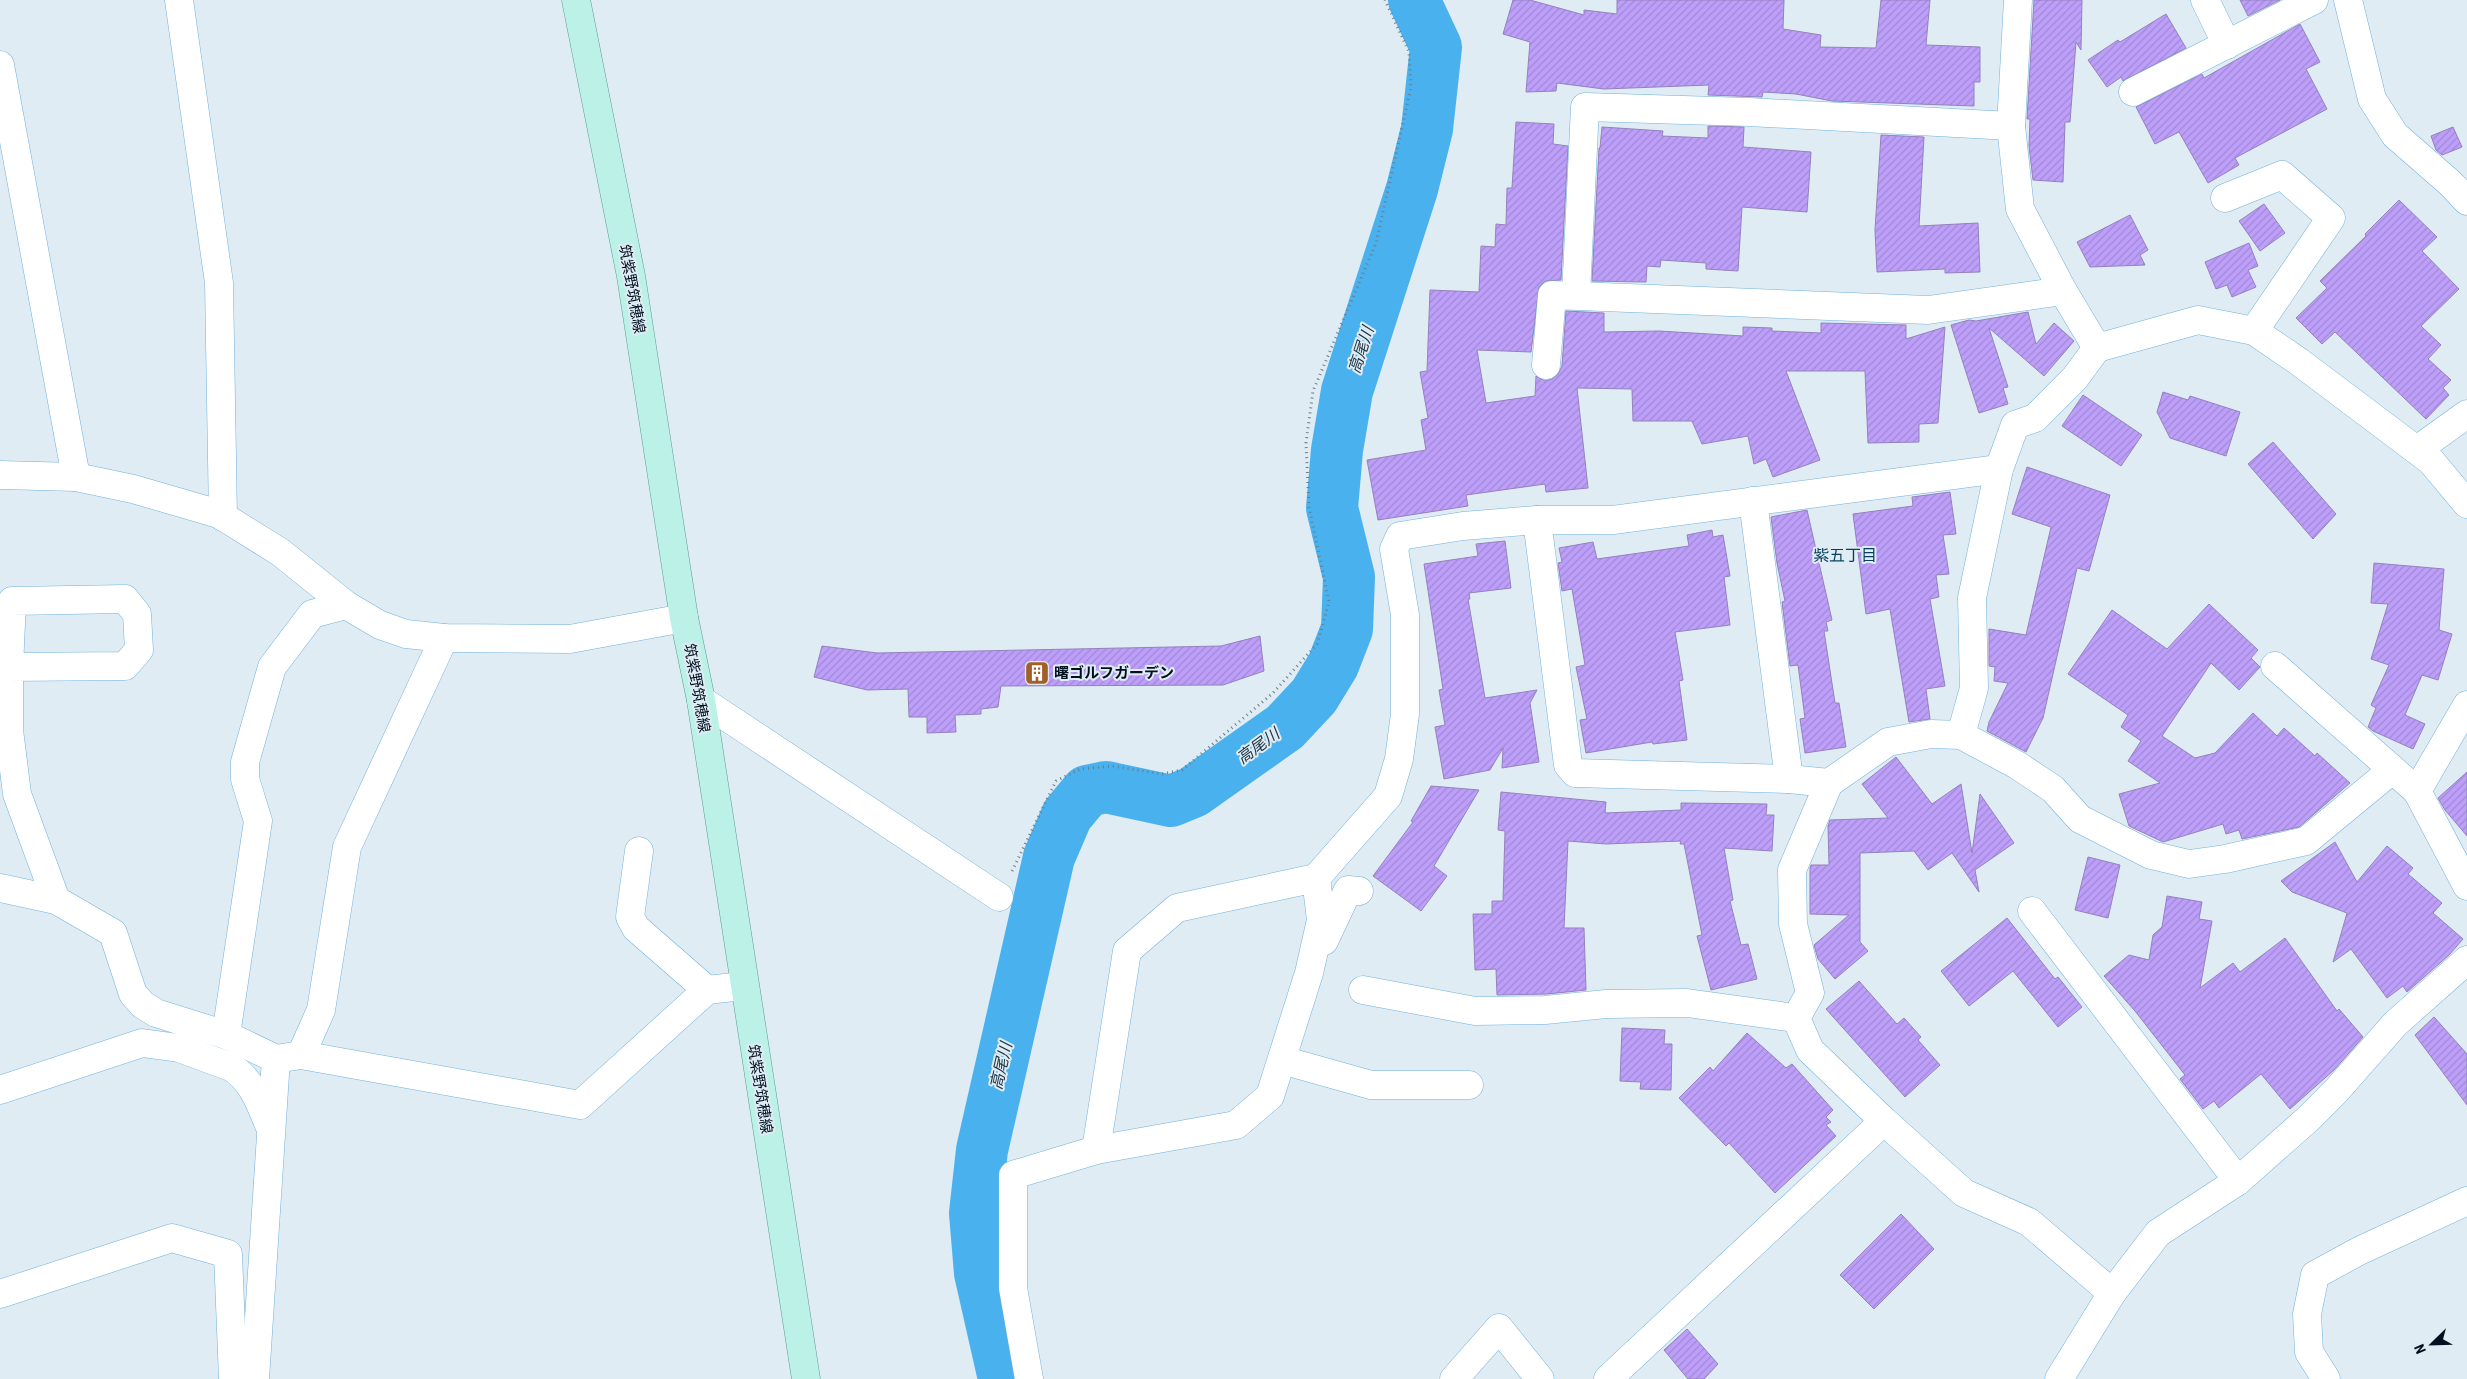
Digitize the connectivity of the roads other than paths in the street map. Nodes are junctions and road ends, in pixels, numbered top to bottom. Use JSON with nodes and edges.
{"nodes":[{"id":1,"x":179,"y":0,"type":"edge"},
{"id":2,"x":576,"y":0,"type":"edge"},
{"id":3,"x":2018,"y":0,"type":"edge"},
{"id":4,"x":2205,"y":0,"type":"edge"},
{"id":5,"x":2314,"y":0,"type":"edge"},
{"id":6,"x":2348,"y":0,"type":"edge"},
{"id":7,"x":2226,"y":45,"type":"junction"},
{"id":8,"x":0,"y":65,"type":"edge"},
{"id":9,"x":2133,"y":92,"type":"dead end"},
{"id":10,"x":2011,"y":126,"type":"junction"},
{"id":11,"x":2225,"y":198,"type":"dead end"},
{"id":12,"x":2467,"y":202,"type":"edge"},
{"id":13,"x":2063,"y":291,"type":"junction"},
{"id":14,"x":1576,"y":295,"type":"junction"},
{"id":15,"x":2254,"y":331,"type":"junction"},
{"id":16,"x":2097,"y":348,"type":"junction"},
{"id":17,"x":1546,"y":365,"type":"dead end"},
{"id":18,"x":2467,"y":414,"type":"edge"},
{"id":19,"x":2417,"y":450,"type":"junction"},
{"id":20,"x":1999,"y":469,"type":"junction"},
{"id":21,"x":0,"y":475,"type":"edge"},
{"id":22,"x":76,"y":477,"type":"junction"},
{"id":23,"x":1754,"y":501,"type":"junction"},
{"id":24,"x":2467,"y":504,"type":"edge"},
{"id":25,"x":222,"y":517,"type":"junction"},
{"id":26,"x":1537,"y":520,"type":"junction"},
{"id":27,"x":346,"y":605,"type":"junction"},
{"id":28,"x":684,"y":618,"type":"junction"},
{"id":29,"x":444,"y":638,"type":"junction"},
{"id":30,"x":2275,"y":666,"type":"dead end"},
{"id":31,"x":10,"y":667,"type":"junction"},
{"id":32,"x":701,"y":700,"type":"junction"},
{"id":33,"x":2467,"y":705,"type":"edge"},
{"id":34,"x":1961,"y":735,"type":"junction"},
{"id":35,"x":2392,"y":770,"type":"junction"},
{"id":36,"x":1789,"y":779,"type":"junction"},
{"id":37,"x":1829,"y":783,"type":"junction"},
{"id":38,"x":2417,"y":791,"type":"junction"},
{"id":39,"x":639,"y":851,"type":"dead end"},
{"id":40,"x":1316,"y":878,"type":"junction"},
{"id":41,"x":2467,"y":886,"type":"edge"},
{"id":42,"x":0,"y":888,"type":"edge"},
{"id":43,"x":1359,"y":891,"type":"dead end"},
{"id":44,"x":999,"y":897,"type":"road end"},
{"id":45,"x":56,"y":900,"type":"junction"},
{"id":46,"x":2032,"y":911,"type":"dead end"},
{"id":47,"x":2467,"y":960,"type":"edge"},
{"id":48,"x":1308,"y":973,"type":"junction"},
{"id":49,"x":744,"y":986,"type":"junction"},
{"id":50,"x":706,"y":990,"type":"junction"},
{"id":51,"x":1363,"y":990,"type":"dead end"},
{"id":52,"x":1796,"y":1018,"type":"junction"},
{"id":53,"x":226,"y":1035,"type":"junction"},
{"id":54,"x":289,"y":1057,"type":"junction"},
{"id":55,"x":1282,"y":1060,"type":"junction"},
{"id":56,"x":1469,"y":1085,"type":"dead end"},
{"id":57,"x":0,"y":1090,"type":"edge"},
{"id":58,"x":1884,"y":1121,"type":"junction"},
{"id":59,"x":271,"y":1130,"type":"junction"},
{"id":60,"x":1096,"y":1150,"type":"junction"},
{"id":61,"x":2238,"y":1181,"type":"junction"},
{"id":62,"x":2465,"y":1208,"type":"edge"},
{"id":63,"x":0,"y":1294,"type":"edge"},
{"id":64,"x":2112,"y":1294,"type":"junction"},
{"id":65,"x":233,"y":1379,"type":"edge"},
{"id":66,"x":255,"y":1379,"type":"edge"},
{"id":67,"x":806,"y":1379,"type":"edge"},
{"id":68,"x":1029,"y":1379,"type":"edge"},
{"id":69,"x":1454,"y":1379,"type":"edge"},
{"id":70,"x":1540,"y":1379,"type":"edge"},
{"id":71,"x":1608,"y":1379,"type":"edge"},
{"id":72,"x":2059,"y":1379,"type":"edge"},
{"id":73,"x":2326,"y":1379,"type":"edge"}],
"edges":[{"from":1,"to":25,"type":"street"},
{"from":2,"to":28,"type":"main road","name":"筑紫野筑穂線"},
{"from":3,"to":10,"type":"street"},
{"from":4,"to":7,"type":"street"},
{"from":5,"to":7,"type":"street"},
{"from":6,"to":12,"type":"street"},
{"from":7,"to":9,"type":"street"},
{"from":8,"to":22,"type":"street"},
{"from":10,"to":13,"type":"street"},
{"from":10,"to":14,"type":"street"},
{"from":11,"to":15,"type":"street"},
{"from":13,"to":14,"type":"street"},
{"from":13,"to":16,"type":"street"},
{"from":14,"to":17,"type":"street"},
{"from":15,"to":16,"type":"street"},
{"from":15,"to":19,"type":"street"},
{"from":16,"to":20,"type":"street"},
{"from":18,"to":19,"type":"street"},
{"from":19,"to":24,"type":"street"},
{"from":20,"to":23,"type":"street"},
{"from":20,"to":34,"type":"street"},
{"from":21,"to":22,"type":"street"},
{"from":22,"to":25,"type":"street"},
{"from":23,"to":26,"type":"street"},
{"from":23,"to":36,"type":"street"},
{"from":25,"to":27,"type":"street"},
{"from":26,"to":36,"type":"street"},
{"from":26,"to":40,"type":"street"},
{"from":27,"to":29,"type":"street"},
{"from":27,"to":53,"type":"street"},
{"from":28,"to":29,"type":"street"},
{"from":28,"to":32,"type":"main road","name":"筑紫野筑穂線"},
{"from":29,"to":54,"type":"street"},
{"from":30,"to":35,"type":"street"},
{"from":31,"to":31,"type":"street"},
{"from":31,"to":45,"type":"street"},
{"from":32,"to":44,"type":"street"},
{"from":32,"to":49,"type":"main road","name":"筑紫野筑穂線"},
{"from":33,"to":38,"type":"street"},
{"from":34,"to":35,"type":"street"},
{"from":34,"to":37,"type":"street"},
{"from":35,"to":38,"type":"street"},
{"from":36,"to":37,"type":"street"},
{"from":37,"to":52,"type":"street"},
{"from":38,"to":41,"type":"street"},
{"from":39,"to":50,"type":"street"},
{"from":40,"to":48,"type":"street"},
{"from":40,"to":60,"type":"street"},
{"from":42,"to":45,"type":"street"},
{"from":43,"to":48,"type":"street"},
{"from":45,"to":53,"type":"street"},
{"from":46,"to":61,"type":"street"},
{"from":47,"to":61,"type":"street"},
{"from":48,"to":55,"type":"street"},
{"from":49,"to":50,"type":"street"},
{"from":49,"to":67,"type":"main road","name":"筑紫野筑穂線"},
{"from":50,"to":54,"type":"street"},
{"from":51,"to":52,"type":"street"},
{"from":52,"to":58,"type":"street"},
{"from":53,"to":54,"type":"street"},
{"from":54,"to":59,"type":"street"},
{"from":55,"to":56,"type":"street"},
{"from":55,"to":60,"type":"street"},
{"from":57,"to":59,"type":"street"},
{"from":58,"to":64,"type":"street"},
{"from":58,"to":71,"type":"street"},
{"from":59,"to":66,"type":"street"},
{"from":60,"to":68,"type":"street"},
{"from":61,"to":64,"type":"street"},
{"from":62,"to":73,"type":"street"},
{"from":63,"to":65,"type":"street"},
{"from":64,"to":72,"type":"street"},
{"from":69,"to":70,"type":"street"}]}
